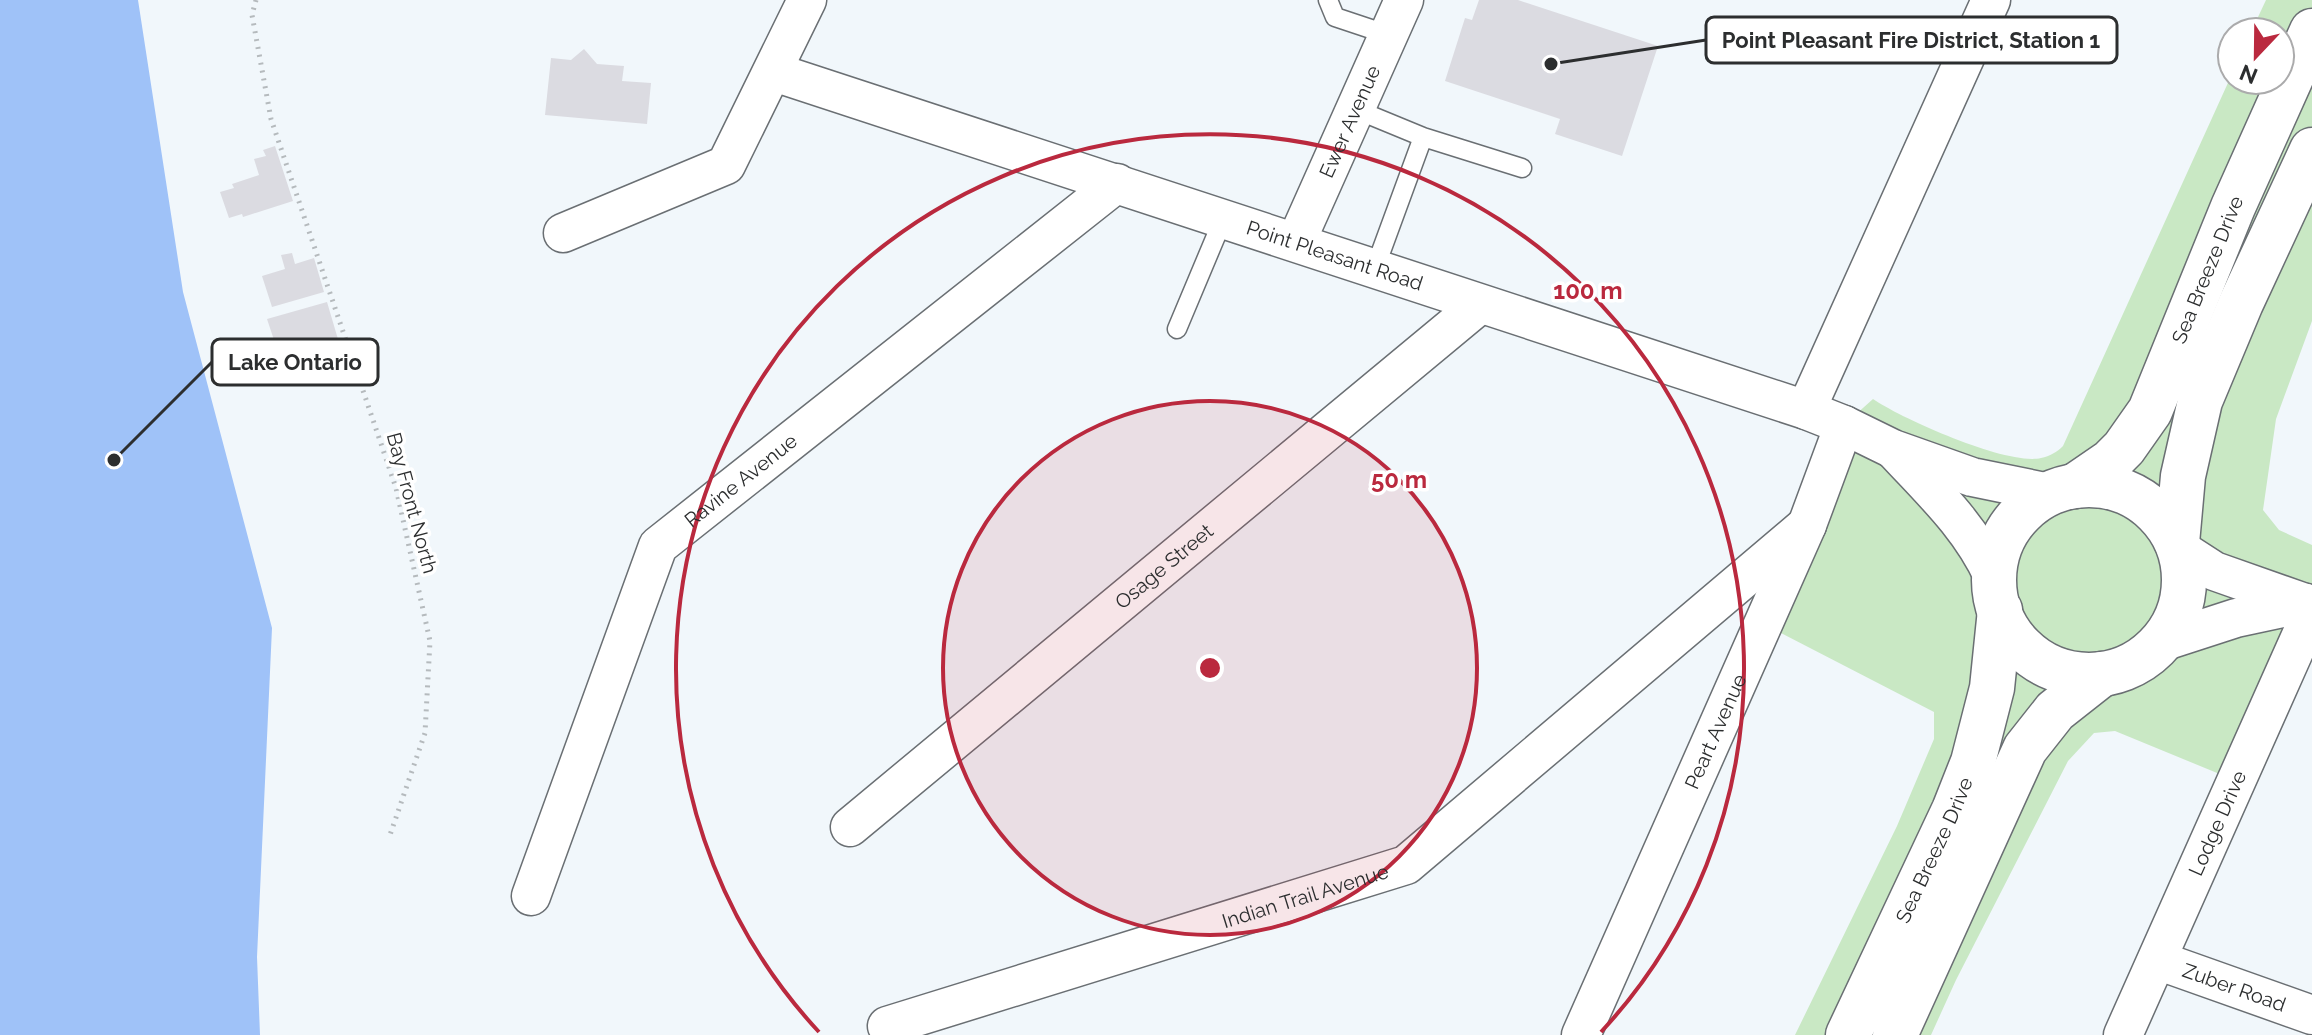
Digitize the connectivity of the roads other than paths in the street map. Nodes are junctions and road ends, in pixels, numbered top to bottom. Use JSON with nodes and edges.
{"nodes":[{"id":1,"x":807,"y":0,"type":"edge"},
{"id":2,"x":1328,"y":0,"type":"edge"},
{"id":3,"x":1404,"y":0,"type":"edge"},
{"id":4,"x":1991,"y":0,"type":"edge"},
{"id":5,"x":2312,"y":31,"type":"edge"},
{"id":6,"x":1389,"y":35,"type":"junction"},
{"id":7,"x":774,"y":72,"type":"junction"},
{"id":8,"x":1355,"y":109,"type":"junction"},
{"id":9,"x":1423,"y":137,"type":"junction"},
{"id":10,"x":2312,"y":150,"type":"edge"},
{"id":11,"x":1522,"y":168,"type":"dead end"},
{"id":12,"x":1117,"y":183,"type":"junction"},
{"id":13,"x":1224,"y":217,"type":"junction"},
{"id":14,"x":563,"y":233,"type":"dead end"},
{"id":15,"x":1296,"y":242,"type":"junction"},
{"id":16,"x":1375,"y":268,"type":"junction"},
{"id":17,"x":1479,"y":305,"type":"junction"},
{"id":18,"x":1177,"y":329,"type":"dead end"},
{"id":19,"x":1806,"y":410,"type":"junction"},
{"id":20,"x":1844,"y":425,"type":"junction"},
{"id":21,"x":1893,"y":449,"type":"junction"},
{"id":22,"x":2062,"y":489,"type":"junction"},
{"id":23,"x":1807,"y":525,"type":"junction"},
{"id":24,"x":2179,"y":546,"type":"junction"},
{"id":25,"x":1997,"y":593,"type":"junction"},
{"id":26,"x":2310,"y":606,"type":"edge"},
{"id":27,"x":2162,"y":642,"type":"junction"},
{"id":28,"x":2102,"y":674,"type":"junction"},
{"id":29,"x":850,"y":827,"type":"dead end"},
{"id":30,"x":531,"y":896,"type":"dead end"},
{"id":31,"x":2157,"y":960,"type":"junction"},
{"id":32,"x":2312,"y":1015,"type":"edge"},
{"id":33,"x":887,"y":1026,"type":"dead end"},
{"id":34,"x":1581,"y":1035,"type":"edge"},
{"id":35,"x":1848,"y":1035,"type":"edge"},
{"id":36,"x":1895,"y":1035,"type":"edge"},
{"id":37,"x":2123,"y":1035,"type":"edge"}],
"edges":[{"from":1,"to":7,"type":"street"},
{"from":2,"to":6,"type":"lane"},
{"from":3,"to":6,"type":"street","name":"Ewer Avenue"},
{"from":4,"to":19,"type":"street"},
{"from":5,"to":22,"type":"main road","name":"Sea Breeze Drive"},
{"from":6,"to":8,"type":"street","name":"Ewer Avenue"},
{"from":7,"to":12,"type":"street","name":"Point Pleasant Road"},
{"from":7,"to":14,"type":"street"},
{"from":8,"to":9,"type":"lane"},
{"from":8,"to":15,"type":"street","name":"Ewer Avenue"},
{"from":9,"to":11,"type":"lane"},
{"from":9,"to":16,"type":"lane"},
{"from":10,"to":24,"type":"main road"},
{"from":12,"to":13,"type":"street","name":"Point Pleasant Road"},
{"from":12,"to":30,"type":"street","name":"Ravine Avenue"},
{"from":13,"to":15,"type":"street","name":"Point Pleasant Road"},
{"from":13,"to":18,"type":"lane"},
{"from":15,"to":16,"type":"street","name":"Point Pleasant Road"},
{"from":16,"to":17,"type":"street","name":"Point Pleasant Road"},
{"from":17,"to":19,"type":"street","name":"Point Pleasant Road"},
{"from":17,"to":29,"type":"street","name":"Osage Street"},
{"from":19,"to":20,"type":"street","name":"Point Pleasant Road"},
{"from":20,"to":21,"type":"street","name":"Point Pleasant Road"},
{"from":20,"to":23,"type":"street","name":"Peart Avenue"},
{"from":21,"to":22,"type":"street","name":"Point Pleasant Road"},
{"from":21,"to":25,"type":"street","name":"Point Pleasant Road"},
{"from":22,"to":24,"type":"main road"},
{"from":22,"to":25,"type":"main road"},
{"from":23,"to":33,"type":"street","name":"Indian Trail Avenue"},
{"from":23,"to":34,"type":"street","name":"Peart Avenue"},
{"from":24,"to":26,"type":"street"},
{"from":24,"to":27,"type":"main road"},
{"from":25,"to":28,"type":"main road"},
{"from":25,"to":35,"type":"main road","name":"Sea Breeze Drive"},
{"from":26,"to":27,"type":"street"},
{"from":26,"to":31,"type":"street","name":"Lodge Drive"},
{"from":27,"to":28,"type":"main road"},
{"from":28,"to":36,"type":"main road","name":"Sea Breeze Drive"},
{"from":31,"to":32,"type":"street","name":"Zuber Road"},
{"from":31,"to":37,"type":"street","name":"Lodge Drive"}]}
